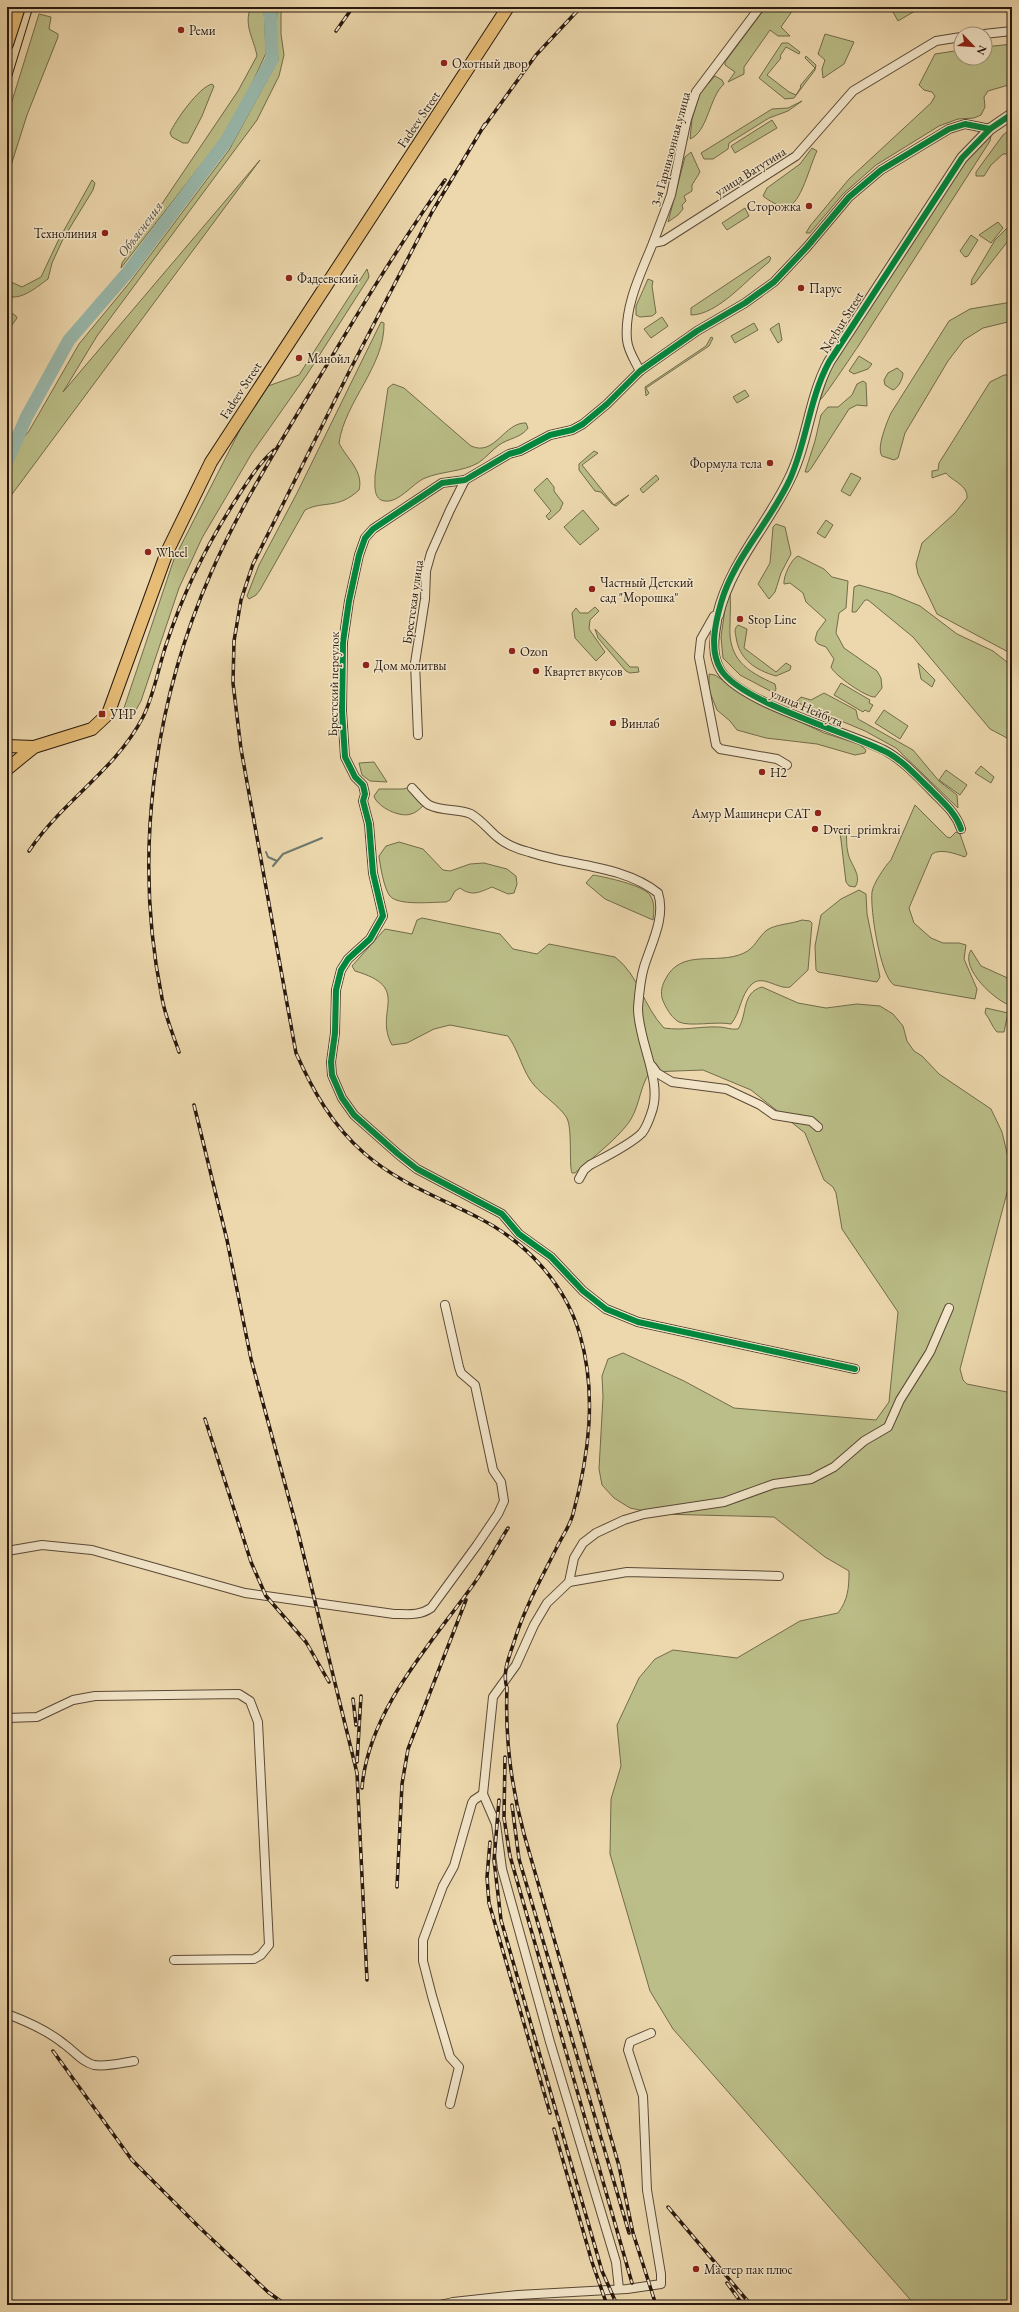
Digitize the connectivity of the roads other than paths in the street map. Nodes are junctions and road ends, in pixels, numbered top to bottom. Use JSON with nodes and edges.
{"nodes":[{"id":1,"x":19,"y":7,"type":"edge"},
{"id":2,"x":508,"y":7,"type":"edge"},
{"id":3,"x":760,"y":7,"type":"edge"},
{"id":4,"x":1012,"y":30,"type":"edge"},
{"id":5,"x":993,"y":33,"type":"edge"},
{"id":6,"x":953,"y":38,"type":"edge"},
{"id":7,"x":7,"y":44,"type":"edge"},
{"id":8,"x":1012,"y":114,"type":"edge"},
{"id":9,"x":990,"y":129,"type":"junction"},
{"id":10,"x":653,"y":243,"type":"junction"},
{"id":11,"x":640,"y":371,"type":"junction"},
{"id":12,"x":465,"y":480,"type":"junction"},
{"id":13,"x":718,"y":615,"type":"junction"},
{"id":14,"x":418,"y":736,"type":"dead end"},
{"id":15,"x":7,"y":746,"type":"edge"},
{"id":16,"x":34,"y":747,"type":"junction"},
{"id":17,"x":787,"y":765,"type":"dead end"},
{"id":18,"x":7,"y":769,"type":"edge"},
{"id":19,"x":412,"y":788,"type":"dead end"},
{"id":20,"x":961,"y":829,"type":"dead end"},
{"id":21,"x":652,"y":1066,"type":"junction"},
{"id":22,"x":818,"y":1127,"type":"dead end"},
{"id":23,"x":579,"y":1179,"type":"dead end"},
{"id":24,"x":445,"y":1305,"type":"dead end"},
{"id":25,"x":949,"y":1308,"type":"dead end"},
{"id":26,"x":855,"y":1369,"type":"dead end"},
{"id":27,"x":7,"y":1551,"type":"edge"},
{"id":28,"x":779,"y":1576,"type":"dead end"},
{"id":29,"x":569,"y":1582,"type":"junction"},
{"id":30,"x":7,"y":1718,"type":"edge"},
{"id":31,"x":483,"y":1794,"type":"junction"},
{"id":32,"x":174,"y":1960,"type":"dead end"},
{"id":33,"x":7,"y":2014,"type":"edge"},
{"id":34,"x":651,"y":2033,"type":"dead end"},
{"id":35,"x":134,"y":2061,"type":"dead end"},
{"id":36,"x":450,"y":2104,"type":"dead end"},
{"id":37,"x":619,"y":2290,"type":"junction"},
{"id":38,"x":440,"y":2305,"type":"edge"}],
"edges":[{"from":1,"to":7,"type":"main road"},
{"from":2,"to":16,"type":"main road","name":"Fadeev Street"},
{"from":3,"to":10,"type":"street","name":"3-я Гарнизонная улица"},
{"from":4,"to":5,"type":"street"},
{"from":6,"to":10,"type":"street","name":"улица Ватутина"},
{"from":8,"to":9,"type":"street","name":"Neybut Street"},
{"from":9,"to":11,"type":"street"},
{"from":9,"to":13,"type":"street","name":"Neybut Street"},
{"from":10,"to":11,"type":"street"},
{"from":11,"to":12,"type":"street"},
{"from":12,"to":14,"type":"street","name":"Брестская улица"},
{"from":12,"to":26,"type":"street","name":"Брестский переулок"},
{"from":13,"to":17,"type":"street"},
{"from":13,"to":20,"type":"street","name":"улица Нейбута"},
{"from":15,"to":16,"type":"main road"},
{"from":16,"to":18,"type":"main road","name":"Fadeev Street"},
{"from":19,"to":21,"type":"street"},
{"from":21,"to":22,"type":"street"},
{"from":21,"to":23,"type":"street"},
{"from":24,"to":27,"type":"street"},
{"from":25,"to":29,"type":"street"},
{"from":28,"to":29,"type":"street"},
{"from":29,"to":31,"type":"street"},
{"from":30,"to":32,"type":"street"},
{"from":31,"to":36,"type":"street"},
{"from":31,"to":37,"type":"street"},
{"from":33,"to":35,"type":"street"},
{"from":34,"to":37,"type":"street"},
{"from":37,"to":38,"type":"street"}]}
